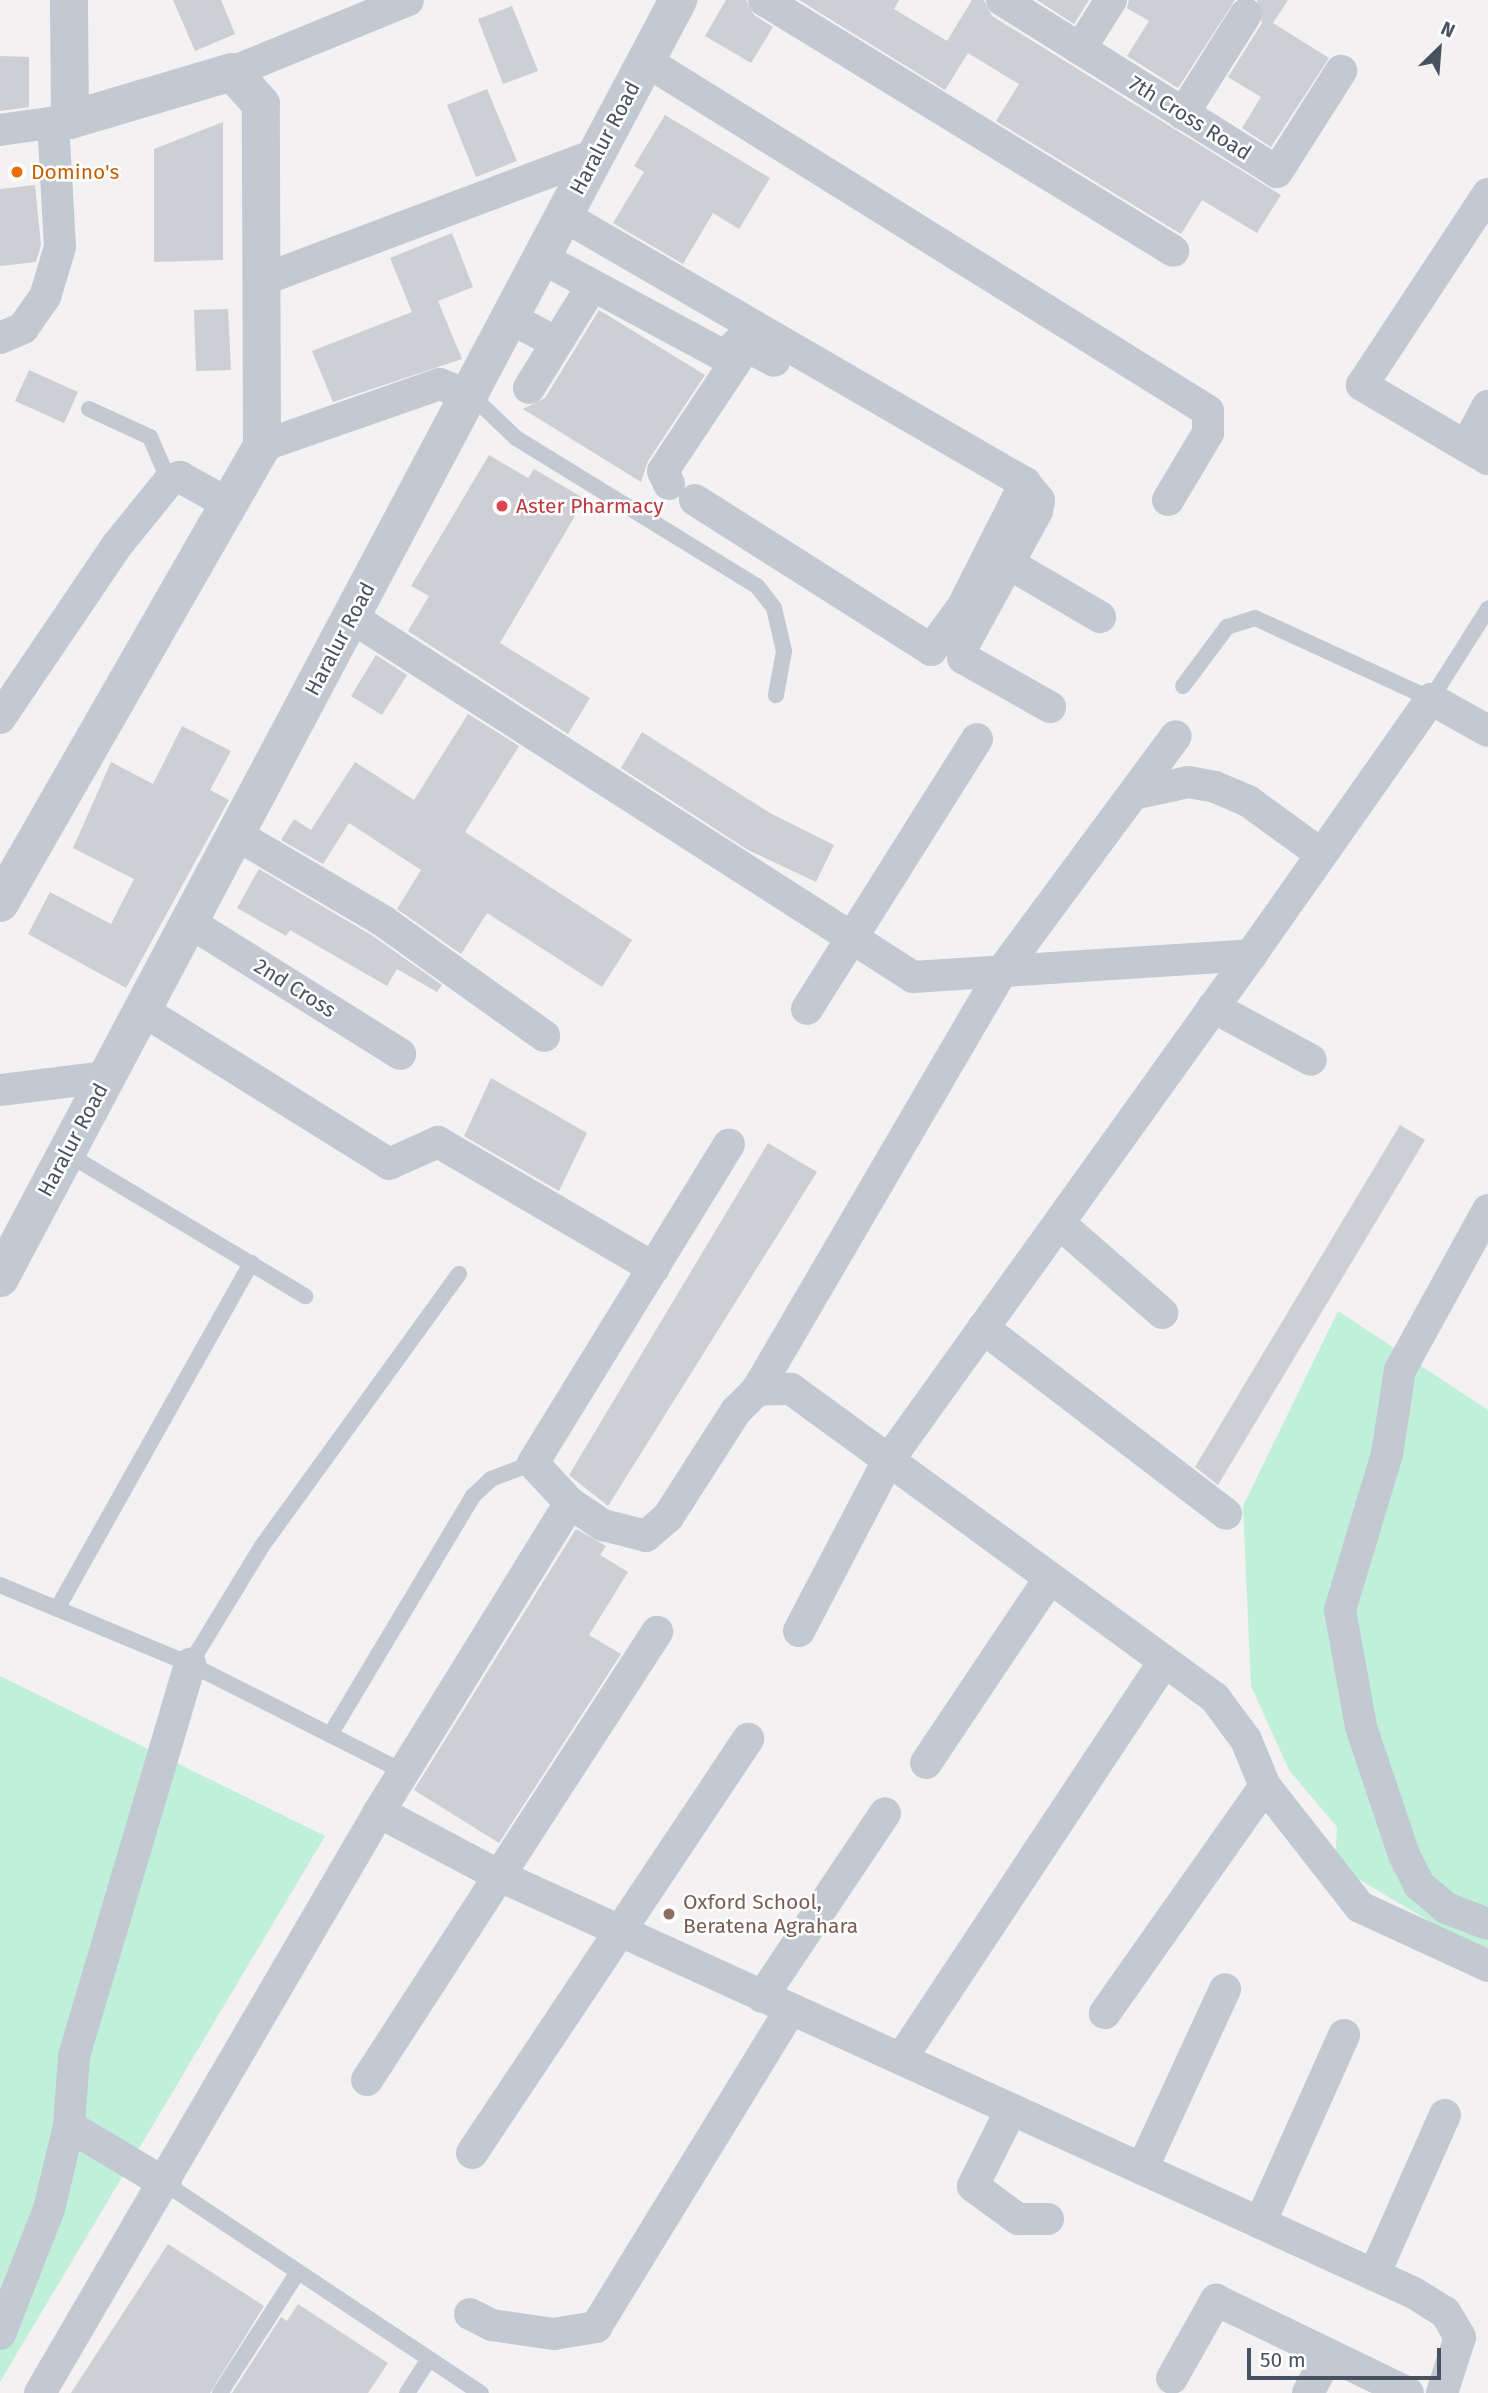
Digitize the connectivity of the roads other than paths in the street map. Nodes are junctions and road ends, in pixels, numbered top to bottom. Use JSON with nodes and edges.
{"nodes":[{"id":1,"x":69,"y":0,"type":"edge"},
{"id":2,"x":408,"y":0,"type":"edge"},
{"id":3,"x":678,"y":0,"type":"edge"},
{"id":4,"x":764,"y":0,"type":"edge"},
{"id":5,"x":1002,"y":0,"type":"edge"},
{"id":6,"x":1111,"y":0,"type":"edge"},
{"id":7,"x":1246,"y":14,"type":"dead end"},
{"id":8,"x":1080,"y":49,"type":"junction"},
{"id":9,"x":646,"y":61,"type":"junction"},
{"id":10,"x":1341,"y":71,"type":"dead end"},
{"id":11,"x":232,"y":72,"type":"junction"},
{"id":12,"x":1183,"y":114,"type":"junction"},
{"id":13,"x":62,"y":121,"type":"junction"},
{"id":14,"x":0,"y":130,"type":"edge"},
{"id":15,"x":597,"y":154,"type":"junction"},
{"id":16,"x":1488,"y":194,"type":"edge"},
{"id":17,"x":564,"y":216,"type":"junction"},
{"id":18,"x":1173,"y":251,"type":"dead end"},
{"id":19,"x":542,"y":258,"type":"junction"},
{"id":20,"x":262,"y":280,"type":"junction"},
{"id":21,"x":592,"y":286,"type":"junction"},
{"id":22,"x":510,"y":318,"type":"junction"},
{"id":23,"x":0,"y":338,"type":"edge"},
{"id":24,"x":557,"y":343,"type":"junction"},
{"id":25,"x":746,"y":346,"type":"junction"},
{"id":26,"x":528,"y":388,"type":"dead end"},
{"id":27,"x":473,"y":397,"type":"junction"},
{"id":28,"x":1488,"y":406,"type":"edge"},
{"id":29,"x":89,"y":409,"type":"dead end"},
{"id":30,"x":262,"y":446,"type":"junction"},
{"id":31,"x":1483,"y":457,"type":"edge"},
{"id":32,"x":169,"y":481,"type":"junction"},
{"id":33,"x":1022,"y":491,"type":"junction"},
{"id":34,"x":1168,"y":500,"type":"dead end"},
{"id":35,"x":227,"y":503,"type":"junction"},
{"id":36,"x":1013,"y":566,"type":"junction"},
{"id":37,"x":1488,"y":609,"type":"edge"},
{"id":38,"x":351,"y":617,"type":"junction"},
{"id":39,"x":1100,"y":617,"type":"dead end"},
{"id":40,"x":1183,"y":686,"type":"dead end"},
{"id":41,"x":776,"y":695,"type":"dead end"},
{"id":42,"x":1431,"y":699,"type":"junction"},
{"id":43,"x":1050,"y":707,"type":"dead end"},
{"id":44,"x":0,"y":718,"type":"edge"},
{"id":45,"x":1488,"y":732,"type":"edge"},
{"id":46,"x":1176,"y":736,"type":"dead end"},
{"id":47,"x":977,"y":738,"type":"dead end"},
{"id":48,"x":1134,"y":794,"type":"junction"},
{"id":49,"x":235,"y":834,"type":"junction"},
{"id":50,"x":1321,"y":854,"type":"junction"},
{"id":51,"x":11,"y":858,"type":"edge"},
{"id":52,"x":0,"y":903,"type":"edge"},
{"id":53,"x":189,"y":922,"type":"junction"},
{"id":54,"x":852,"y":932,"type":"junction"},
{"id":55,"x":1251,"y":955,"type":"junction"},
{"id":56,"x":1002,"y":971,"type":"junction"},
{"id":57,"x":1213,"y":1007,"type":"junction"},
{"id":58,"x":807,"y":1009,"type":"dead end"},
{"id":59,"x":142,"y":1010,"type":"junction"},
{"id":60,"x":544,"y":1036,"type":"dead end"},
{"id":61,"x":400,"y":1054,"type":"dead end"},
{"id":62,"x":1311,"y":1060,"type":"dead end"},
{"id":63,"x":106,"y":1077,"type":"junction"},
{"id":64,"x":0,"y":1090,"type":"edge"},
{"id":65,"x":729,"y":1144,"type":"dead end"},
{"id":66,"x":66,"y":1153,"type":"junction"},
{"id":67,"x":1488,"y":1210,"type":"edge"},
{"id":68,"x":1059,"y":1223,"type":"junction"},
{"id":69,"x":251,"y":1263,"type":"junction"},
{"id":70,"x":654,"y":1268,"type":"junction"},
{"id":71,"x":459,"y":1275,"type":"dead end"},
{"id":72,"x":0,"y":1278,"type":"edge"},
{"id":73,"x":305,"y":1296,"type":"dead end"},
{"id":74,"x":1162,"y":1312,"type":"dead end"},
{"id":75,"x":984,"y":1328,"type":"junction"},
{"id":76,"x":757,"y":1390,"type":"junction"},
{"id":77,"x":888,"y":1461,"type":"junction"},
{"id":78,"x":533,"y":1463,"type":"junction"},
{"id":79,"x":570,"y":1503,"type":"junction"},
{"id":80,"x":1226,"y":1514,"type":"dead end"},
{"id":81,"x":1049,"y":1579,"type":"junction"},
{"id":82,"x":0,"y":1585,"type":"edge"},
{"id":83,"x":57,"y":1609,"type":"junction"},
{"id":84,"x":799,"y":1631,"type":"dead end"},
{"id":85,"x":657,"y":1632,"type":"dead end"},
{"id":86,"x":1164,"y":1662,"type":"junction"},
{"id":87,"x":190,"y":1664,"type":"junction"},
{"id":88,"x":330,"y":1735,"type":"junction"},
{"id":89,"x":748,"y":1739,"type":"dead end"},
{"id":90,"x":926,"y":1763,"type":"dead end"},
{"id":91,"x":406,"y":1773,"type":"junction"},
{"id":92,"x":1265,"y":1786,"type":"junction"},
{"id":93,"x":379,"y":1812,"type":"junction"},
{"id":94,"x":886,"y":1813,"type":"dead end"},
{"id":95,"x":502,"y":1877,"type":"junction"},
{"id":96,"x":1488,"y":1924,"type":"edge"},
{"id":97,"x":618,"y":1930,"type":"junction"},
{"id":98,"x":1488,"y":1966,"type":"edge"},
{"id":99,"x":1225,"y":1989,"type":"dead end"},
{"id":100,"x":777,"y":2003,"type":"junction"},
{"id":101,"x":1105,"y":2013,"type":"dead end"},
{"id":102,"x":1344,"y":2035,"type":"dead end"},
{"id":103,"x":901,"y":2059,"type":"junction"},
{"id":104,"x":367,"y":2080,"type":"dead end"},
{"id":105,"x":1011,"y":2110,"type":"junction"},
{"id":106,"x":1445,"y":2115,"type":"dead end"},
{"id":107,"x":69,"y":2126,"type":"junction"},
{"id":108,"x":472,"y":2152,"type":"dead end"},
{"id":109,"x":1142,"y":2169,"type":"junction"},
{"id":110,"x":166,"y":2184,"type":"junction"},
{"id":111,"x":1048,"y":2219,"type":"dead end"},
{"id":112,"x":1260,"y":2223,"type":"junction"},
{"id":113,"x":298,"y":2272,"type":"junction"},
{"id":114,"x":1374,"y":2275,"type":"junction"},
{"id":115,"x":470,"y":2314,"type":"dead end"},
{"id":116,"x":0,"y":2334,"type":"edge"},
{"id":117,"x":1328,"y":2355,"type":"junction"},
{"id":118,"x":429,"y":2359,"type":"junction"},
{"id":119,"x":1172,"y":2378,"type":"dead end"},
{"id":120,"x":40,"y":2393,"type":"edge"},
{"id":121,"x":220,"y":2393,"type":"edge"},
{"id":122,"x":407,"y":2393,"type":"edge"},
{"id":123,"x":481,"y":2393,"type":"edge"},
{"id":124,"x":1308,"y":2393,"type":"edge"},
{"id":125,"x":1408,"y":2393,"type":"edge"},
{"id":126,"x":1442,"y":2393,"type":"edge"}],
"edges":[{"from":1,"to":13,"type":"street"},
{"from":2,"to":11,"type":"street"},
{"from":3,"to":9,"type":"street","name":"Haralur Road"},
{"from":4,"to":18,"type":"street"},
{"from":5,"to":8,"type":"street","name":"7th Cross Road"},
{"from":6,"to":8,"type":"street"},
{"from":7,"to":12,"type":"street"},
{"from":8,"to":12,"type":"street","name":"7th Cross Road"},
{"from":9,"to":15,"type":"street","name":"Haralur Road"},
{"from":9,"to":34,"type":"street"},
{"from":10,"to":12,"type":"street","name":"7th Cross Road"},
{"from":11,"to":13,"type":"street"},
{"from":11,"to":20,"type":"street"},
{"from":13,"to":14,"type":"street"},
{"from":13,"to":23,"type":"street"},
{"from":15,"to":17,"type":"street","name":"Haralur Road"},
{"from":15,"to":20,"type":"street"},
{"from":16,"to":31,"type":"street"},
{"from":17,"to":19,"type":"street","name":"Haralur Road"},
{"from":17,"to":33,"type":"street"},
{"from":19,"to":21,"type":"street"},
{"from":19,"to":22,"type":"street","name":"Haralur Road"},
{"from":20,"to":30,"type":"street"},
{"from":21,"to":24,"type":"street"},
{"from":21,"to":25,"type":"street"},
{"from":22,"to":24,"type":"street"},
{"from":22,"to":27,"type":"street","name":"Haralur Road"},
{"from":24,"to":26,"type":"street"},
{"from":25,"to":33,"type":"street"},
{"from":25,"to":33,"type":"street"},
{"from":27,"to":30,"type":"street"},
{"from":27,"to":38,"type":"street","name":"Haralur Road"},
{"from":27,"to":41,"type":"lane"},
{"from":28,"to":31,"type":"street"},
{"from":29,"to":32,"type":"lane"},
{"from":30,"to":35,"type":"street"},
{"from":32,"to":35,"type":"street"},
{"from":32,"to":44,"type":"street"},
{"from":33,"to":36,"type":"street"},
{"from":35,"to":51,"type":"street"},
{"from":36,"to":39,"type":"street"},
{"from":36,"to":43,"type":"street"},
{"from":37,"to":42,"type":"lane"},
{"from":38,"to":49,"type":"street","name":"Haralur Road"},
{"from":38,"to":54,"type":"street"},
{"from":40,"to":42,"type":"lane"},
{"from":42,"to":45,"type":"street"},
{"from":42,"to":50,"type":"street"},
{"from":46,"to":48,"type":"street"},
{"from":47,"to":54,"type":"street"},
{"from":48,"to":50,"type":"street"},
{"from":48,"to":56,"type":"street"},
{"from":49,"to":53,"type":"street","name":"Haralur Road"},
{"from":49,"to":60,"type":"street"},
{"from":50,"to":55,"type":"street"},
{"from":51,"to":52,"type":"street"},
{"from":53,"to":59,"type":"street","name":"Haralur Road"},
{"from":53,"to":61,"type":"street","name":"2nd Cross"},
{"from":54,"to":56,"type":"street"},
{"from":54,"to":58,"type":"street"},
{"from":55,"to":56,"type":"street"},
{"from":55,"to":57,"type":"street"},
{"from":56,"to":76,"type":"street"},
{"from":57,"to":62,"type":"street"},
{"from":57,"to":68,"type":"street"},
{"from":59,"to":63,"type":"street","name":"Haralur Road"},
{"from":59,"to":70,"type":"street"},
{"from":63,"to":64,"type":"street"},
{"from":63,"to":66,"type":"street","name":"Haralur Road"},
{"from":65,"to":70,"type":"street"},
{"from":66,"to":69,"type":"lane"},
{"from":66,"to":72,"type":"street","name":"Haralur Road"},
{"from":67,"to":96,"type":"street"},
{"from":68,"to":74,"type":"street"},
{"from":68,"to":75,"type":"street"},
{"from":69,"to":73,"type":"lane"},
{"from":69,"to":83,"type":"lane"},
{"from":70,"to":78,"type":"street"},
{"from":71,"to":87,"type":"lane"},
{"from":75,"to":77,"type":"street"},
{"from":75,"to":80,"type":"street"},
{"from":76,"to":77,"type":"street"},
{"from":76,"to":79,"type":"street"},
{"from":77,"to":81,"type":"street"},
{"from":77,"to":84,"type":"street"},
{"from":78,"to":79,"type":"street"},
{"from":78,"to":88,"type":"lane"},
{"from":79,"to":91,"type":"street"},
{"from":81,"to":86,"type":"street"},
{"from":81,"to":90,"type":"street"},
{"from":82,"to":83,"type":"lane"},
{"from":83,"to":87,"type":"lane"},
{"from":85,"to":95,"type":"street"},
{"from":86,"to":92,"type":"street"},
{"from":86,"to":103,"type":"street"},
{"from":87,"to":88,"type":"lane"},
{"from":87,"to":107,"type":"street"},
{"from":88,"to":91,"type":"lane"},
{"from":89,"to":97,"type":"street"},
{"from":91,"to":93,"type":"street"},
{"from":92,"to":98,"type":"street"},
{"from":92,"to":101,"type":"street"},
{"from":93,"to":95,"type":"street"},
{"from":93,"to":110,"type":"street"},
{"from":94,"to":100,"type":"street"},
{"from":95,"to":97,"type":"street"},
{"from":95,"to":104,"type":"street"},
{"from":97,"to":100,"type":"street"},
{"from":97,"to":108,"type":"street"},
{"from":99,"to":109,"type":"street"},
{"from":100,"to":103,"type":"street"},
{"from":100,"to":115,"type":"street"},
{"from":102,"to":112,"type":"street"},
{"from":103,"to":105,"type":"street"},
{"from":105,"to":109,"type":"street"},
{"from":105,"to":111,"type":"street"},
{"from":106,"to":114,"type":"street"},
{"from":107,"to":110,"type":"street"},
{"from":107,"to":116,"type":"street"},
{"from":109,"to":112,"type":"street"},
{"from":110,"to":113,"type":"lane"},
{"from":110,"to":120,"type":"street"},
{"from":112,"to":114,"type":"street"},
{"from":113,"to":118,"type":"lane"},
{"from":113,"to":121,"type":"lane"},
{"from":114,"to":126,"type":"street"},
{"from":117,"to":119,"type":"street"},
{"from":117,"to":124,"type":"street"},
{"from":117,"to":125,"type":"street"},
{"from":118,"to":122,"type":"lane"},
{"from":118,"to":123,"type":"lane"}]}
